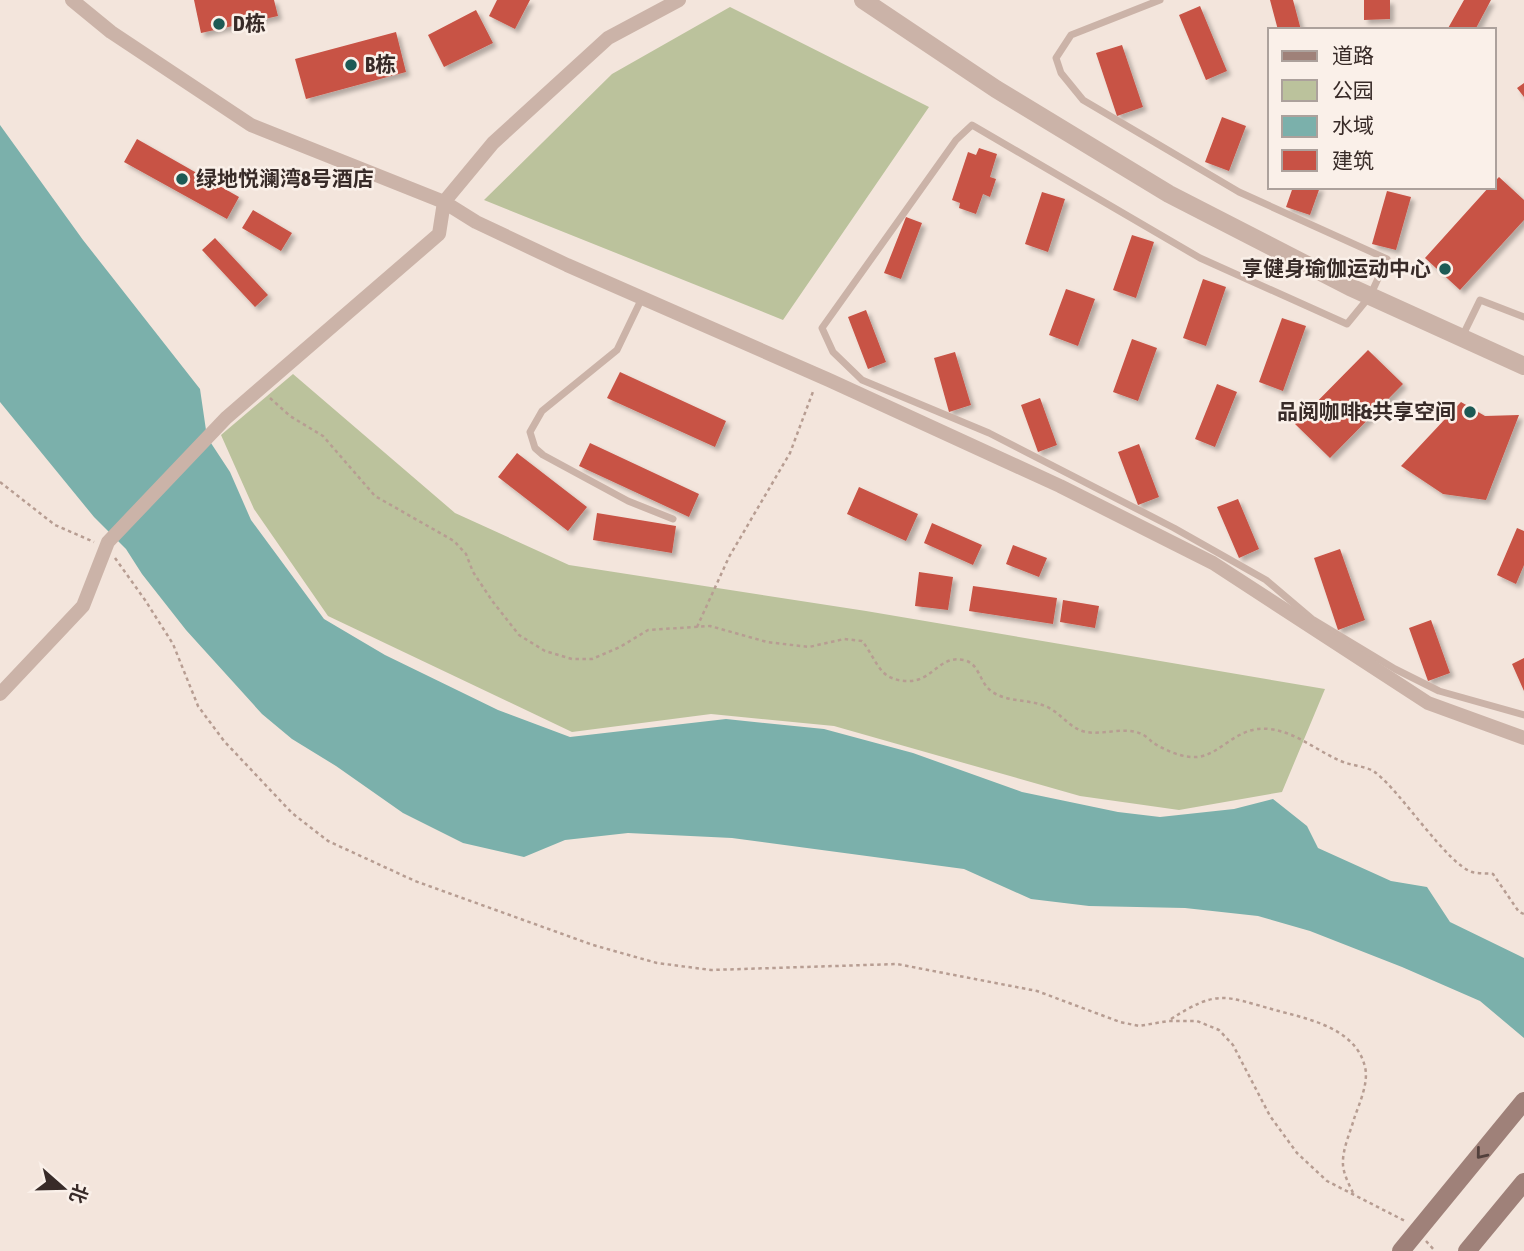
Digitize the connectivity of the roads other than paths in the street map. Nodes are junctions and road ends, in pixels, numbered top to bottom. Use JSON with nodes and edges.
{"nodes":[{"id":1,"x":72,"y":0,"type":"edge"},
{"id":2,"x":679,"y":0,"type":"edge"},
{"id":3,"x":863,"y":0,"type":"edge"},
{"id":4,"x":1160,"y":0,"type":"edge"},
{"id":5,"x":444,"y":202,"type":"junction"},
{"id":6,"x":1370,"y":296,"type":"junction"},
{"id":7,"x":642,"y":298,"type":"junction"},
{"id":8,"x":1524,"y":317,"type":"edge"},
{"id":9,"x":1461,"y":337,"type":"junction"},
{"id":10,"x":1524,"y":366,"type":"edge"},
{"id":11,"x":673,"y":519,"type":"dead end"},
{"id":12,"x":0,"y":694,"type":"edge"},
{"id":13,"x":1524,"y":715,"type":"edge"},
{"id":14,"x":1524,"y":738,"type":"edge"},
{"id":15,"x":1524,"y":1101,"type":"edge"},
{"id":16,"x":1524,"y":1182,"type":"edge"},
{"id":17,"x":1401,"y":1251,"type":"edge"},
{"id":18,"x":1467,"y":1251,"type":"edge"}],
"edges":[{"from":1,"to":5,"type":"street"},
{"from":2,"to":5,"type":"street"},
{"from":3,"to":6,"type":"street"},
{"from":4,"to":6,"type":"lane"},
{"from":5,"to":7,"type":"street"},
{"from":5,"to":12,"type":"street"},
{"from":6,"to":9,"type":"street"},
{"from":6,"to":13,"type":"lane"},
{"from":7,"to":11,"type":"lane"},
{"from":7,"to":14,"type":"street"},
{"from":8,"to":9,"type":"lane"},
{"from":9,"to":10,"type":"street"},
{"from":15,"to":17,"type":"main road","one_way":true,"bridge":true},
{"from":16,"to":18,"type":"main road"}]}
